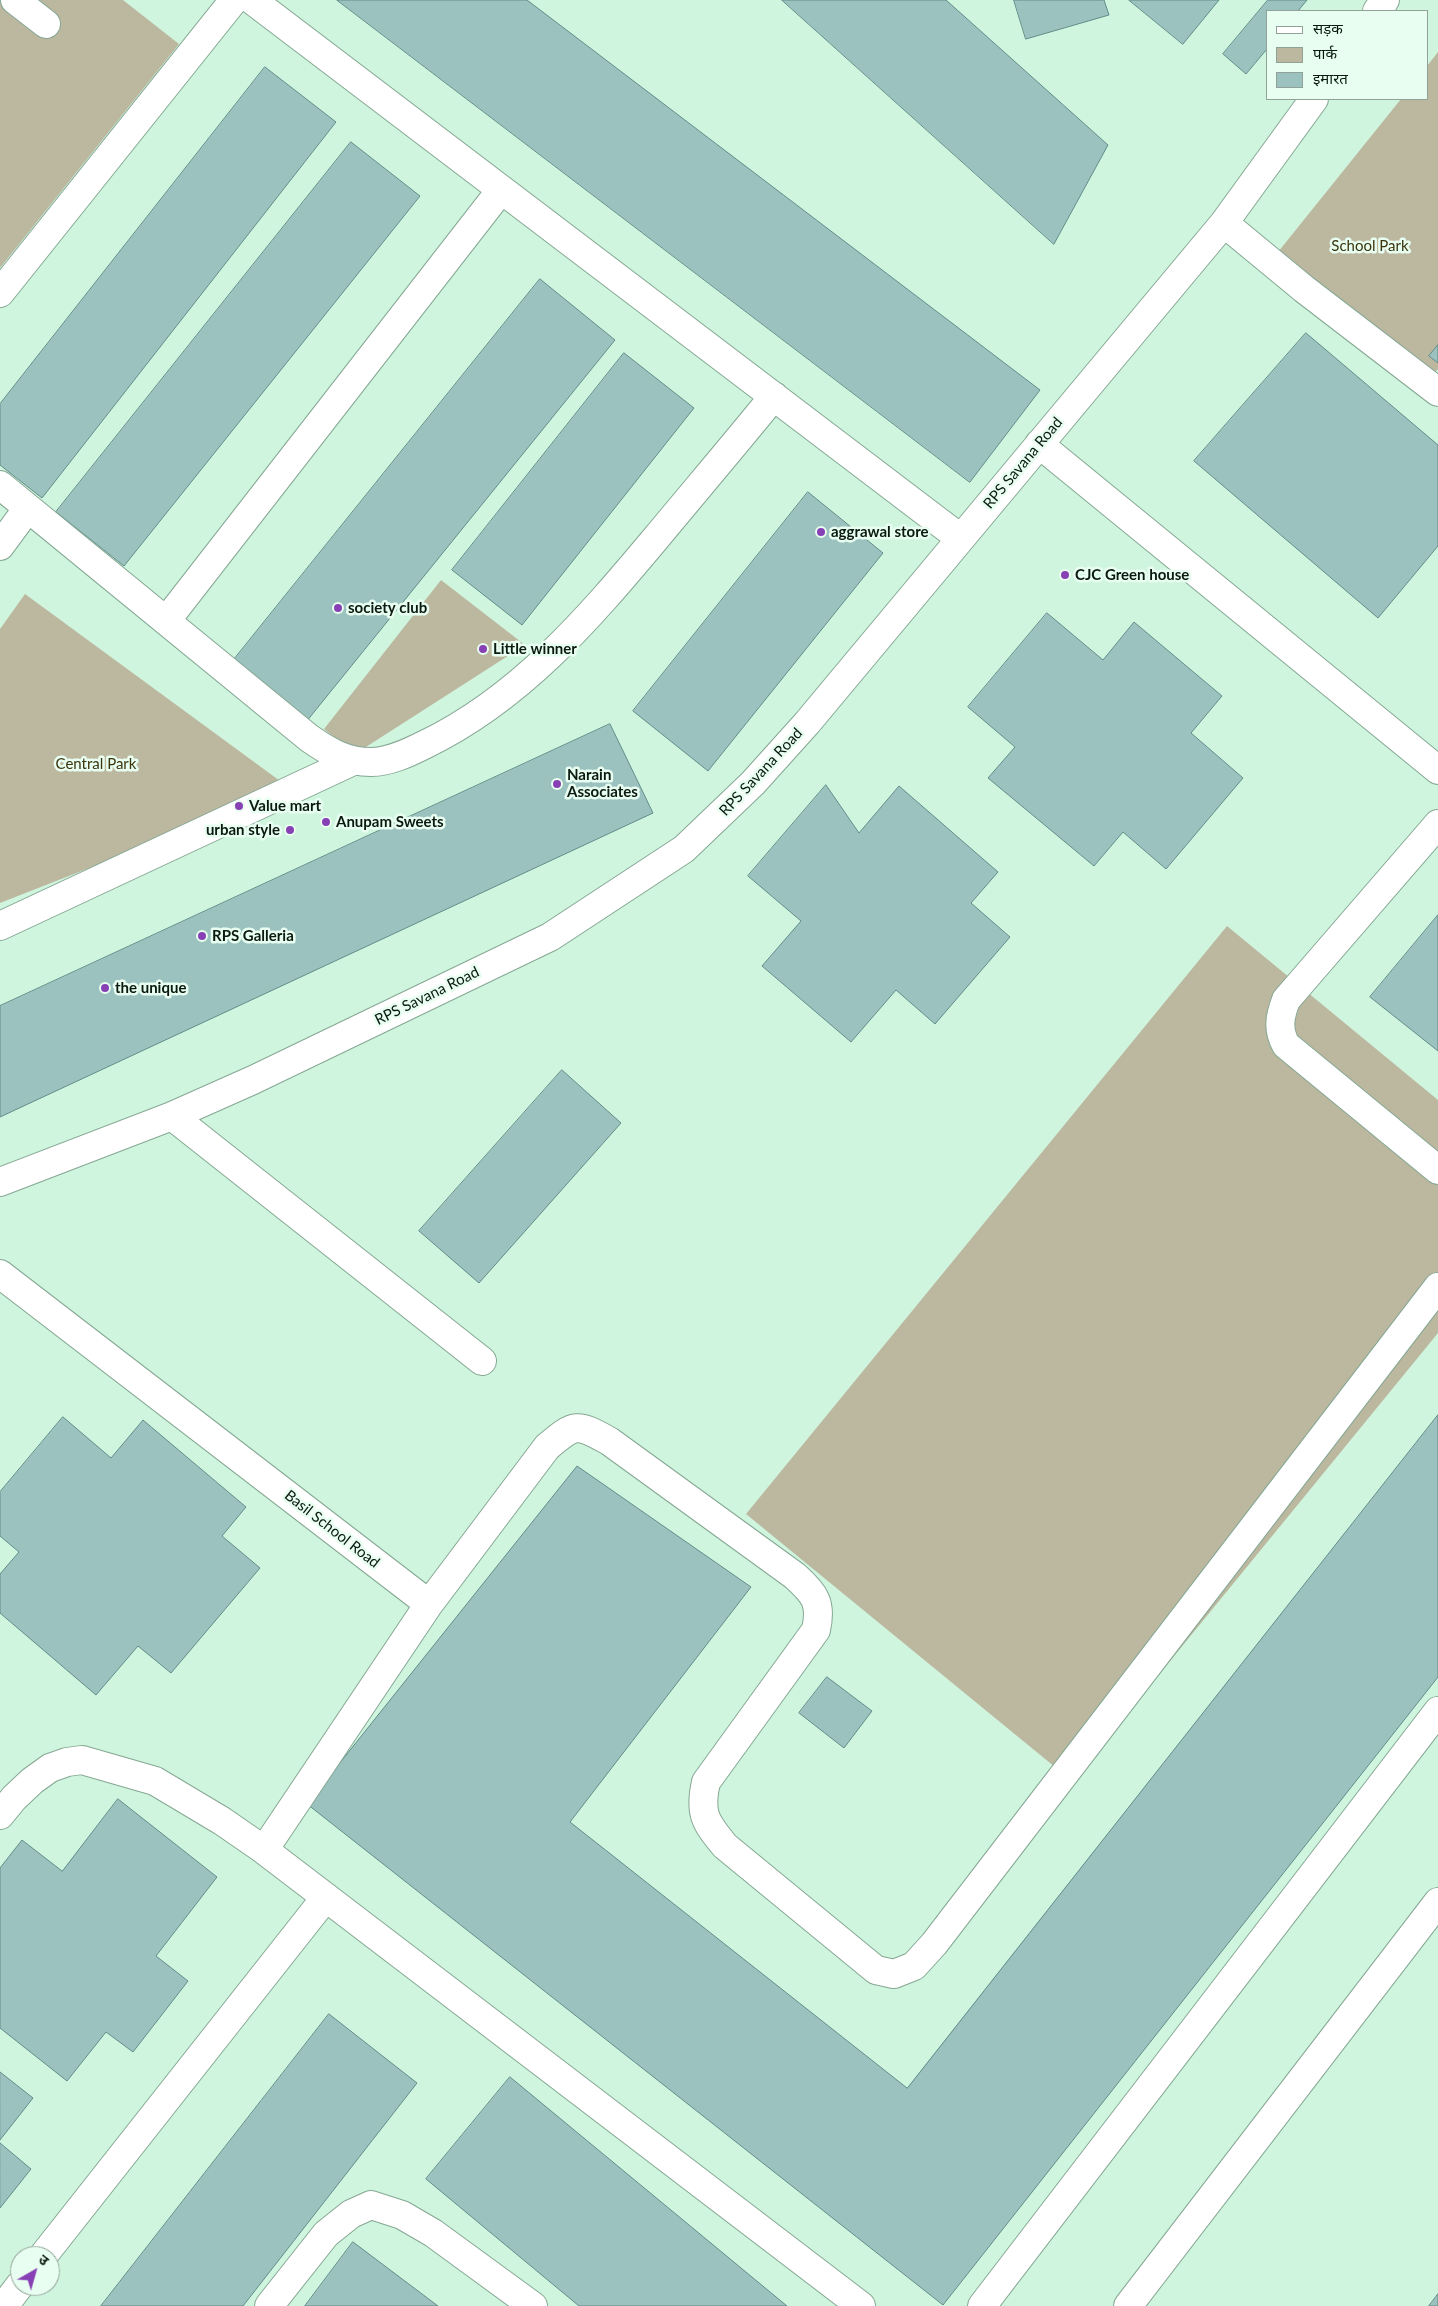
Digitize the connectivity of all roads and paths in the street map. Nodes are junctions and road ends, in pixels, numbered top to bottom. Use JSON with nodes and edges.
{"nodes":[{"id":1,"x":15,"y":0,"type":"edge"},
{"id":2,"x":234,"y":0,"type":"edge"},
{"id":3,"x":252,"y":0,"type":"edge"},
{"id":4,"x":46,"y":24,"type":"dead end"},
{"id":5,"x":1313,"y":100,"type":"edge"},
{"id":6,"x":501,"y":190,"type":"junction"},
{"id":7,"x":1224,"y":223,"type":"junction"},
{"id":8,"x":0,"y":293,"type":"edge"},
{"id":9,"x":1438,"y":392,"type":"edge"},
{"id":10,"x":774,"y":396,"type":"junction"},
{"id":11,"x":1040,"y":444,"type":"junction"},
{"id":12,"x":0,"y":485,"type":"edge"},
{"id":13,"x":28,"y":508,"type":"junction"},
{"id":14,"x":960,"y":538,"type":"junction"},
{"id":15,"x":0,"y":546,"type":"edge"},
{"id":16,"x":166,"y":621,"type":"junction"},
{"id":17,"x":353,"y":761,"type":"junction"},
{"id":18,"x":1438,"y":770,"type":"edge"},
{"id":19,"x":1438,"y":824,"type":"edge"},
{"id":20,"x":0,"y":926,"type":"edge"},
{"id":21,"x":172,"y":1116,"type":"junction"},
{"id":22,"x":1438,"y":1170,"type":"edge"},
{"id":23,"x":0,"y":1182,"type":"edge"},
{"id":24,"x":0,"y":1274,"type":"edge"},
{"id":25,"x":1438,"y":1288,"type":"edge"},
{"id":26,"x":482,"y":1361,"type":"dead end"},
{"id":27,"x":429,"y":1604,"type":"junction"},
{"id":28,"x":1438,"y":1711,"type":"edge"},
{"id":29,"x":5,"y":1800,"type":"edge"},
{"id":30,"x":264,"y":1850,"type":"junction"},
{"id":31,"x":326,"y":1897,"type":"junction"},
{"id":32,"x":1438,"y":1902,"type":"edge"},
{"id":33,"x":51,"y":2246,"type":"edge"},
{"id":34,"x":12,"y":2296,"type":"edge"},
{"id":35,"x":4,"y":2306,"type":"edge"},
{"id":36,"x":269,"y":2306,"type":"edge"},
{"id":37,"x":533,"y":2306,"type":"edge"},
{"id":38,"x":861,"y":2306,"type":"edge"},
{"id":39,"x":982,"y":2306,"type":"edge"},
{"id":40,"x":1128,"y":2306,"type":"edge"}],
"edges":[{"from":1,"to":4,"type":"street"},
{"from":2,"to":8,"type":"street"},
{"from":3,"to":6,"type":"street"},
{"from":5,"to":7,"type":"street","name":"RPS Savana Road"},
{"from":6,"to":10,"type":"street"},
{"from":6,"to":16,"type":"street"},
{"from":7,"to":9,"type":"street"},
{"from":7,"to":11,"type":"street","name":"RPS Savana Road"},
{"from":10,"to":14,"type":"street"},
{"from":10,"to":17,"type":"street"},
{"from":11,"to":14,"type":"street","name":"RPS Savana Road"},
{"from":11,"to":18,"type":"street"},
{"from":12,"to":13,"type":"street"},
{"from":13,"to":15,"type":"street"},
{"from":13,"to":16,"type":"street"},
{"from":14,"to":21,"type":"street","name":"RPS Savana Road"},
{"from":16,"to":17,"type":"street"},
{"from":17,"to":20,"type":"street"},
{"from":19,"to":22,"type":"street"},
{"from":21,"to":23,"type":"street","name":"RPS Savana Road"},
{"from":21,"to":26,"type":"street"},
{"from":24,"to":27,"type":"street","name":"Basil School Road"},
{"from":25,"to":27,"type":"street"},
{"from":27,"to":30,"type":"street"},
{"from":28,"to":39,"type":"street"},
{"from":29,"to":30,"type":"street"},
{"from":30,"to":31,"type":"street"},
{"from":31,"to":33,"type":"street"},
{"from":31,"to":38,"type":"street"},
{"from":32,"to":40,"type":"street"},
{"from":34,"to":35,"type":"street"},
{"from":36,"to":37,"type":"street"}]}
